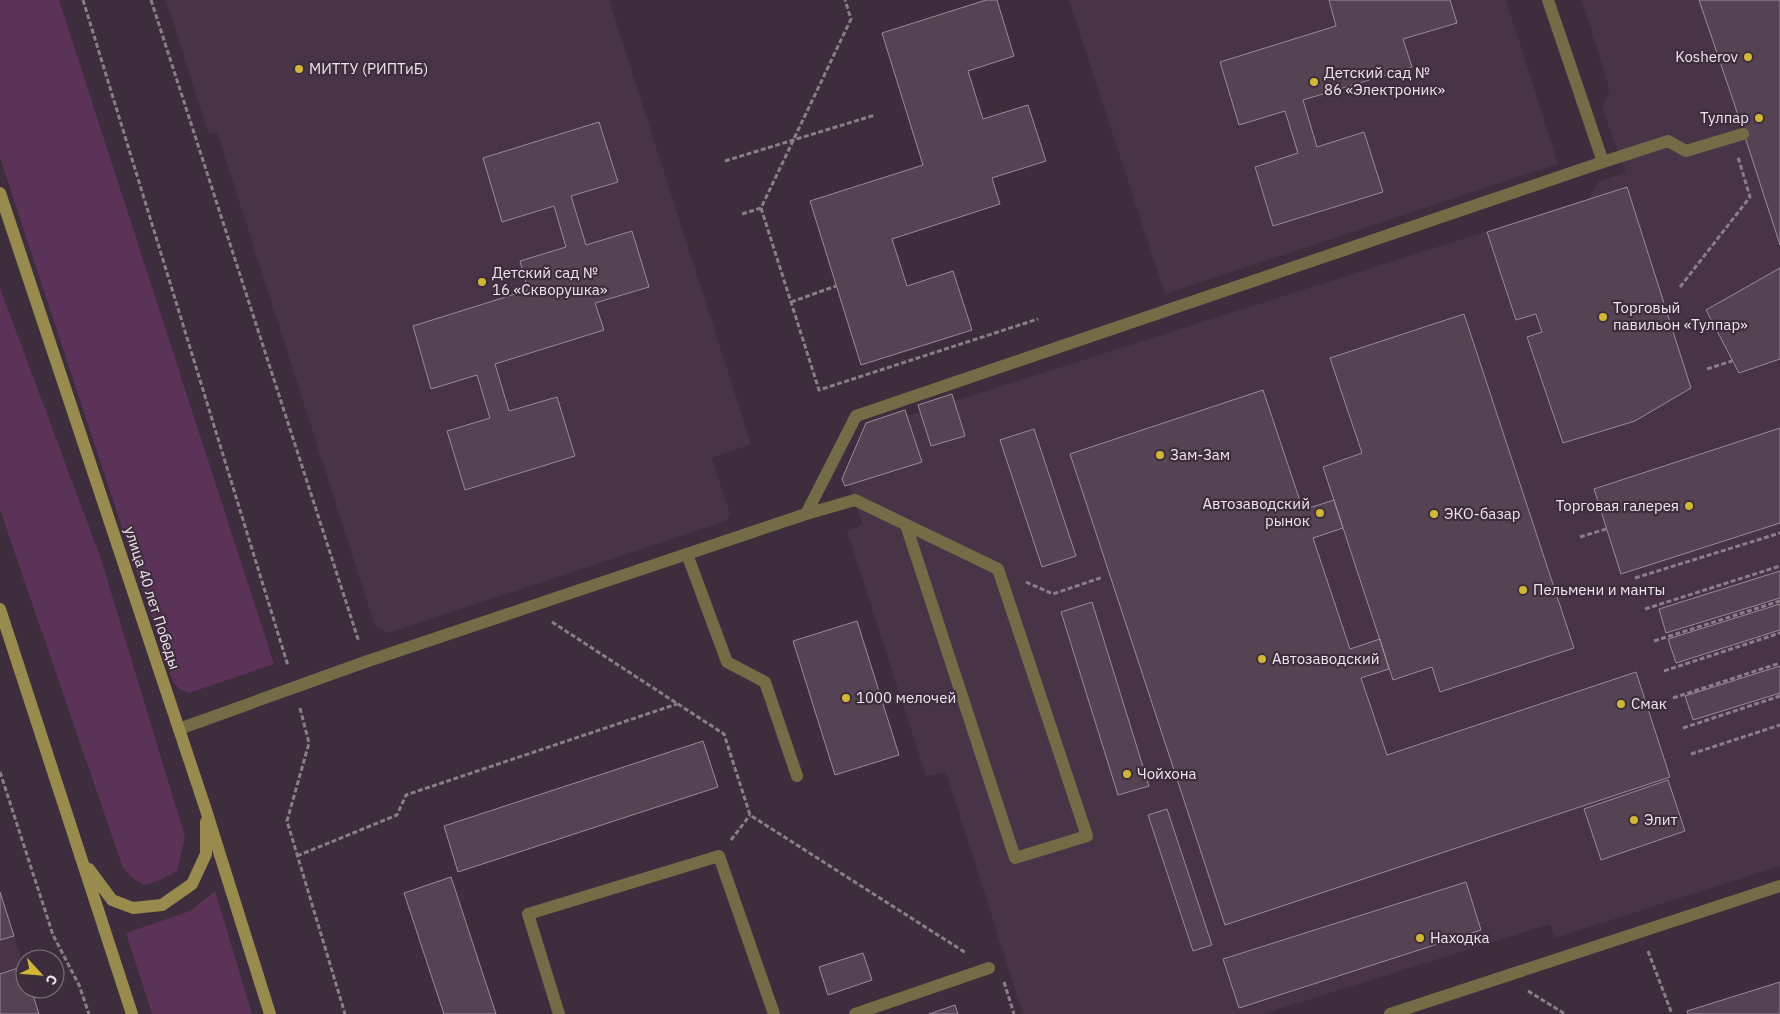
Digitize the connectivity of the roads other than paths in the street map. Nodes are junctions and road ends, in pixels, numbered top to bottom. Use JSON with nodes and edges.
{"nodes":[{"id":1,"x":1548,"y":0,"type":"edge"},
{"id":2,"x":1738,"y":136,"type":"road end"},
{"id":3,"x":1603,"y":162,"type":"junction"},
{"id":4,"x":0,"y":193,"type":"edge"},
{"id":5,"x":806,"y":514,"type":"junction"},
{"id":6,"x":906,"y":525,"type":"junction"},
{"id":7,"x":687,"y":554,"type":"junction"},
{"id":8,"x":0,"y":609,"type":"edge"},
{"id":9,"x":179,"y":729,"type":"junction"},
{"id":10,"x":796,"y":776,"type":"dead end"},
{"id":11,"x":205,"y":807,"type":"junction"},
{"id":12,"x":82,"y":861,"type":"junction"},
{"id":13,"x":1780,"y":886,"type":"edge"},
{"id":14,"x":989,"y":968,"type":"road end"},
{"id":15,"x":132,"y":1014,"type":"edge"},
{"id":16,"x":270,"y":1014,"type":"edge"},
{"id":17,"x":559,"y":1014,"type":"edge"},
{"id":18,"x":774,"y":1014,"type":"edge"},
{"id":19,"x":855,"y":1014,"type":"edge"},
{"id":20,"x":1390,"y":1014,"type":"edge"}],
"edges":[{"from":1,"to":3,"type":"street"},
{"from":2,"to":3,"type":"street"},
{"from":3,"to":5,"type":"street"},
{"from":4,"to":9,"type":"street","name":"улица 40 лет Победы"},
{"from":5,"to":6,"type":"street"},
{"from":5,"to":7,"type":"street"},
{"from":6,"to":6,"type":"street"},
{"from":7,"to":9,"type":"street"},
{"from":7,"to":10,"type":"street"},
{"from":8,"to":12,"type":"street"},
{"from":9,"to":11,"type":"street","name":"улица 40 лет Победы"},
{"from":11,"to":12,"type":"street"},
{"from":11,"to":16,"type":"street","name":"улица 40 лет Победы"},
{"from":12,"to":15,"type":"street"},
{"from":13,"to":20,"type":"street"},
{"from":14,"to":19,"type":"street"},
{"from":17,"to":18,"type":"street"}]}
